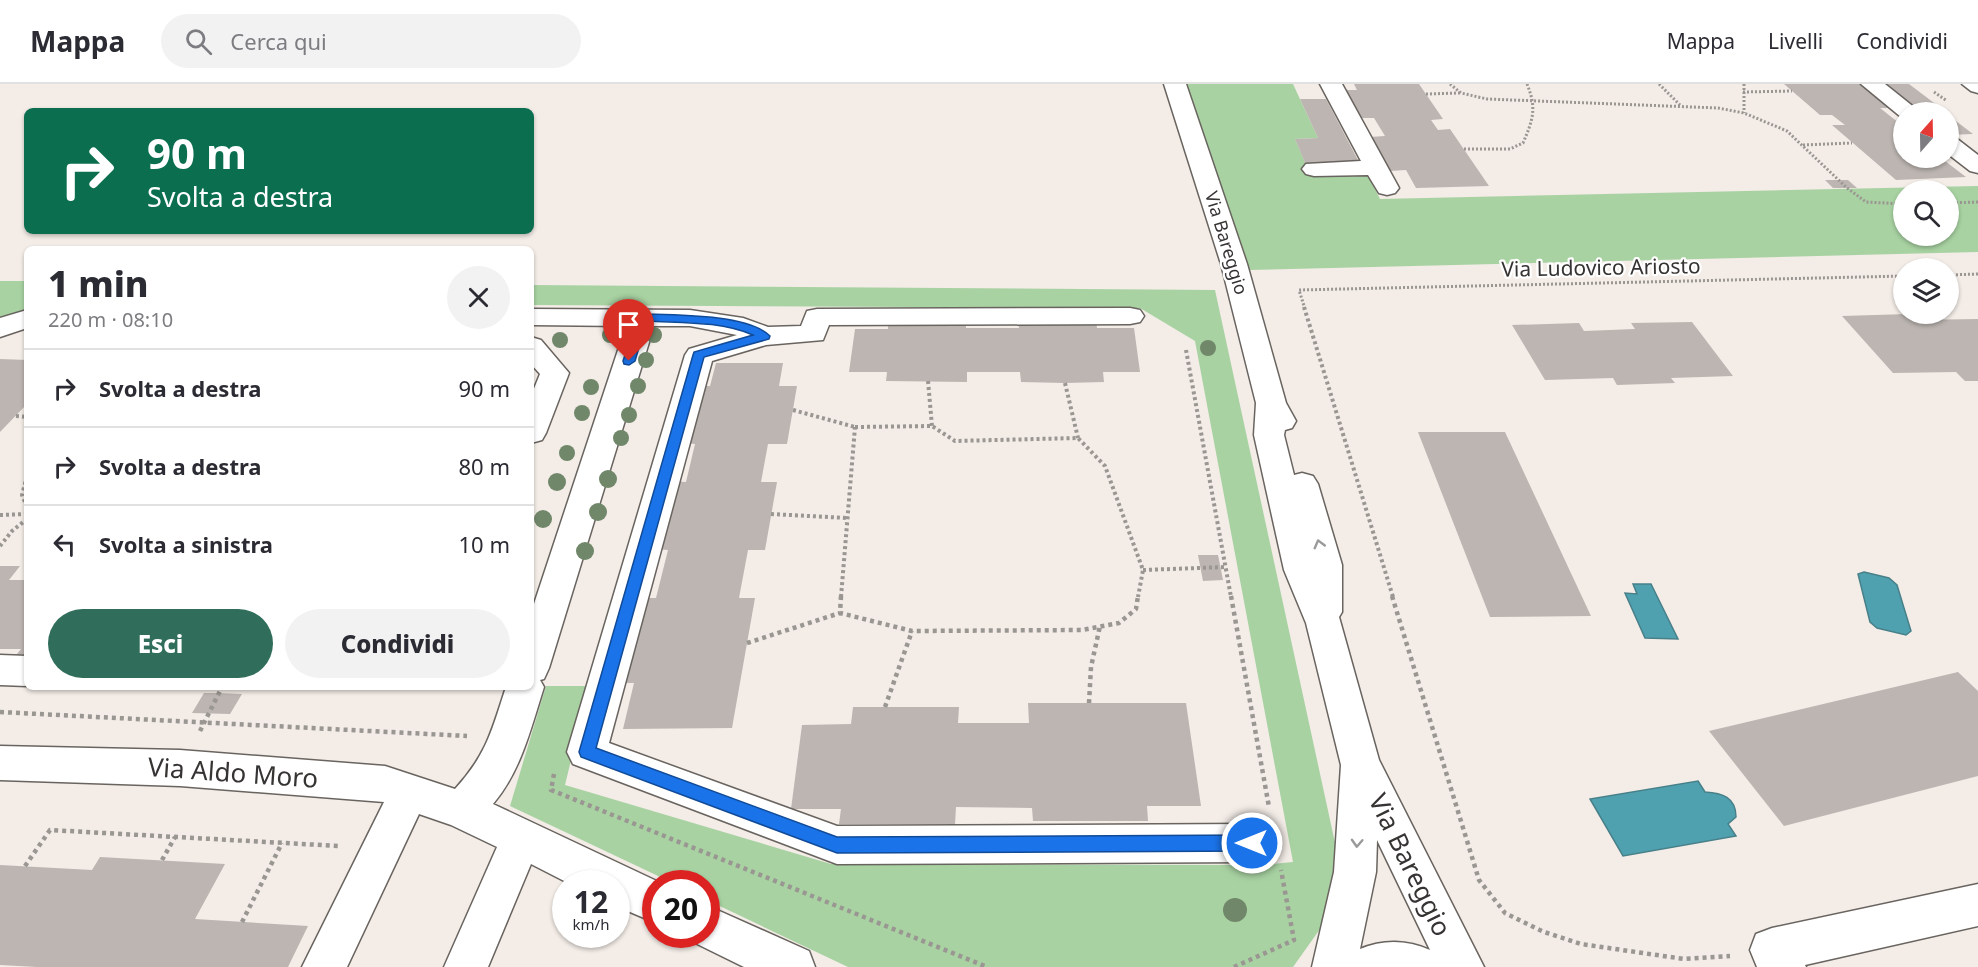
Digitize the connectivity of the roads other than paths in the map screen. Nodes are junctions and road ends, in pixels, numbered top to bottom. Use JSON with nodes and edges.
{"nodes":[{"id":1,"x":1175,"y":84,"type":"edge"},
{"id":2,"x":1331,"y":84,"type":"edge"},
{"id":3,"x":1872,"y":84,"type":"edge"},
{"id":4,"x":1973,"y":84,"type":"edge"},
{"id":5,"x":1978,"y":87,"type":"edge"},
{"id":6,"x":1896,"y":102,"type":"edge"},
{"id":7,"x":1959,"y":151,"type":"edge"},
{"id":8,"x":1978,"y":166,"type":"edge"},
{"id":9,"x":1314,"y":169,"type":"dead end"},
{"id":10,"x":1130,"y":316,"type":"dead end"},
{"id":11,"x":534,"y":317,"type":"edge"},
{"id":12,"x":643,"y":317,"type":"junction"},
{"id":13,"x":24,"y":319,"type":"edge"},
{"id":14,"x":0,"y":328,"type":"edge"},
{"id":15,"x":765,"y":336,"type":"junction"},
{"id":16,"x":534,"y":349,"type":"edge"},
{"id":17,"x":534,"y":426,"type":"edge"},
{"id":18,"x":534,"y":659,"type":"edge"},
{"id":19,"x":0,"y":670,"type":"edge"},
{"id":20,"x":24,"y":671,"type":"edge"},
{"id":21,"x":524,"y":690,"type":"edge"},
{"id":22,"x":0,"y":763,"type":"edge"},
{"id":23,"x":1360,"y":763,"type":"junction"},
{"id":24,"x":410,"y":791,"type":"junction"},
{"id":25,"x":462,"y":810,"type":"junction"},
{"id":26,"x":521,"y":839,"type":"junction"},
{"id":27,"x":1267,"y":840,"type":"road end"},
{"id":28,"x":586,"y":870,"type":"edge"},
{"id":29,"x":1978,"y":905,"type":"edge"},
{"id":30,"x":720,"y":933,"type":"edge"},
{"id":31,"x":1778,"y":958,"type":"edge"},
{"id":32,"x":324,"y":967,"type":"edge"},
{"id":33,"x":466,"y":967,"type":"edge"},
{"id":34,"x":793,"y":967,"type":"edge"},
{"id":35,"x":1334,"y":967,"type":"edge"},
{"id":36,"x":1370,"y":967,"type":"edge"},
{"id":37,"x":1418,"y":967,"type":"edge"},
{"id":38,"x":1462,"y":967,"type":"edge"}],
"edges":[{"from":1,"to":23,"type":"street","name":"Via Bareggio"},
{"from":2,"to":9,"type":"street"},
{"from":3,"to":6,"type":"street"},
{"from":4,"to":5,"type":"street"},
{"from":7,"to":8,"type":"street"},
{"from":10,"to":15,"type":"street"},
{"from":11,"to":12,"type":"street"},
{"from":12,"to":15,"type":"street"},
{"from":12,"to":18,"type":"street"},
{"from":13,"to":14,"type":"street"},
{"from":15,"to":27,"type":"street"},
{"from":16,"to":17,"type":"street"},
{"from":19,"to":20,"type":"street"},
{"from":21,"to":25,"type":"street"},
{"from":22,"to":24,"type":"street","name":"Via Aldo Moro"},
{"from":23,"to":35,"type":"street","name":"Via Bareggio","one_way":true},
{"from":23,"to":38,"type":"street","name":"Via Bareggio"},
{"from":24,"to":25,"type":"street","name":"Via Aldo Moro"},
{"from":24,"to":32,"type":"street"},
{"from":25,"to":26,"type":"street","name":"Via Aldo Moro"},
{"from":26,"to":28,"type":"street","name":"Via Aldo Moro"},
{"from":26,"to":33,"type":"street"},
{"from":29,"to":31,"type":"street"},
{"from":30,"to":34,"type":"street"},
{"from":36,"to":37,"type":"street","name":"Via Bareggio"}]}
